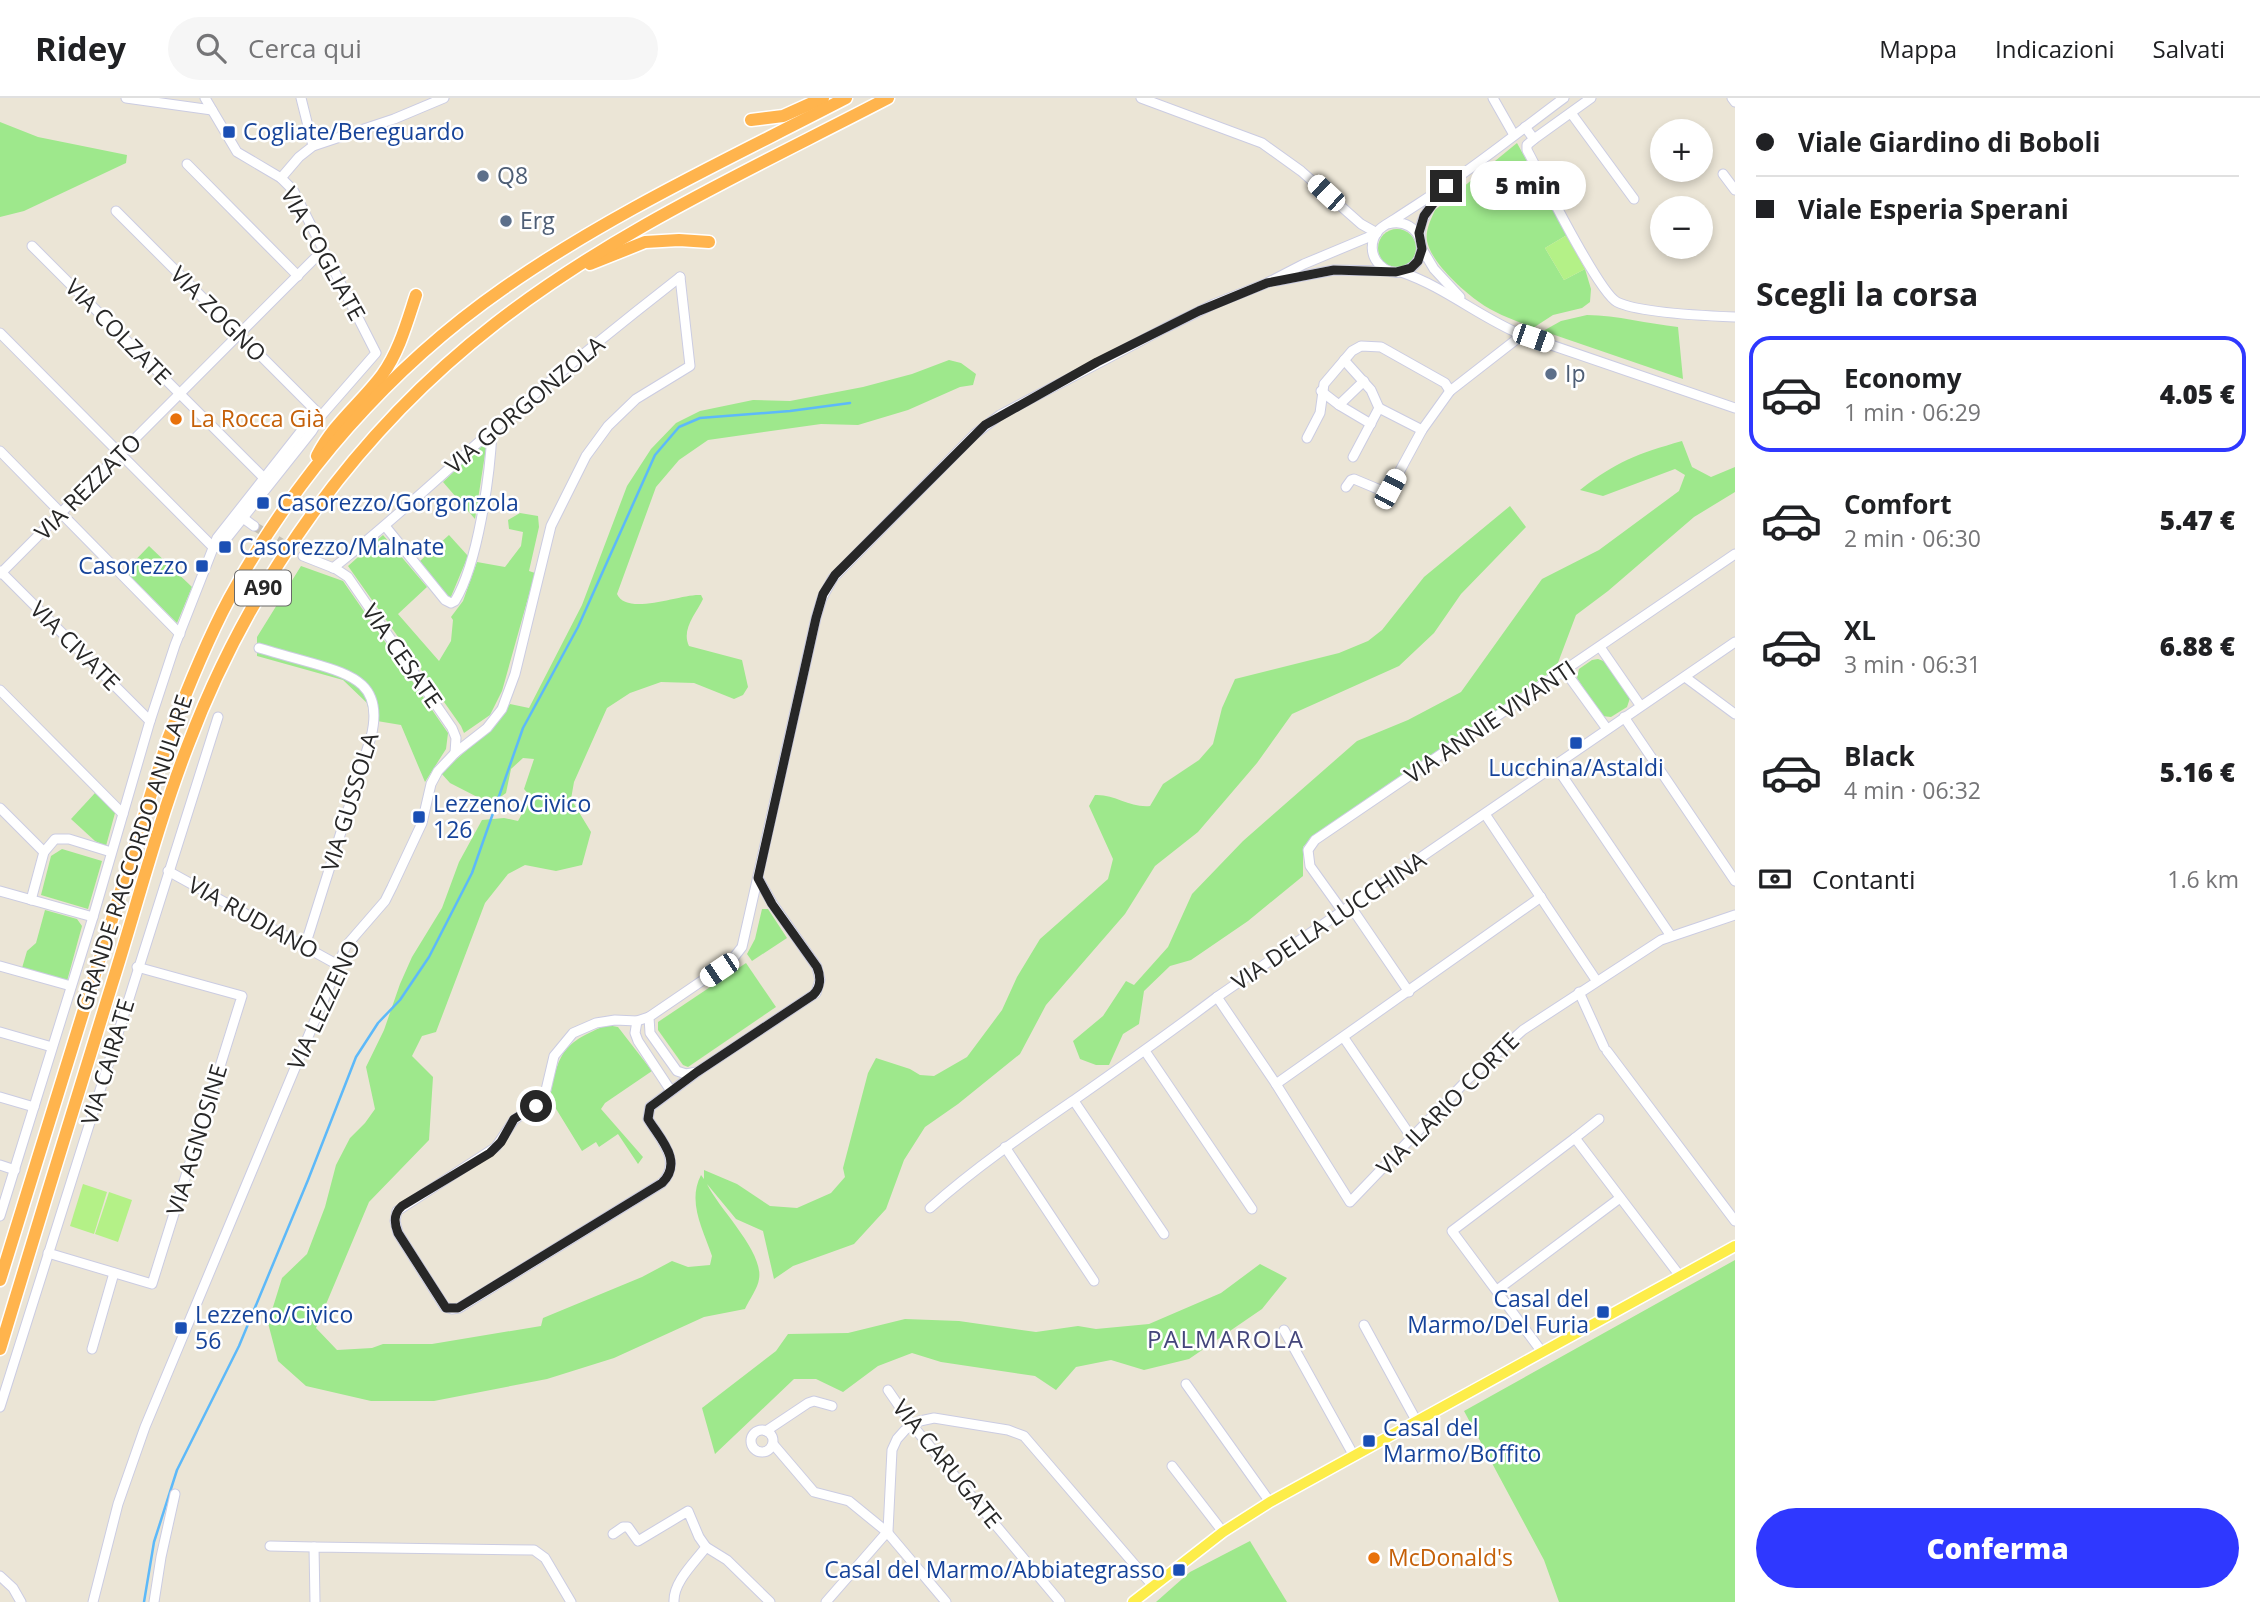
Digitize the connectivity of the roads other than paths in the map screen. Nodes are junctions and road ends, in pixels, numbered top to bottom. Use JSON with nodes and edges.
{"nodes":[{"id":1,"x":126,"y":98,"type":"edge"},
{"id":2,"x":205,"y":98,"type":"edge"},
{"id":3,"x":301,"y":98,"type":"edge"},
{"id":4,"x":444,"y":98,"type":"edge"},
{"id":5,"x":823,"y":98,"type":"edge"},
{"id":6,"x":846,"y":98,"type":"edge"},
{"id":7,"x":888,"y":98,"type":"edge"},
{"id":8,"x":1141,"y":98,"type":"edge"},
{"id":9,"x":1493,"y":98,"type":"edge"},
{"id":10,"x":1564,"y":98,"type":"edge"},
{"id":11,"x":1591,"y":98,"type":"edge"},
{"id":12,"x":212,"y":110,"type":"junction"},
{"id":13,"x":1571,"y":113,"type":"junction"},
{"id":14,"x":751,"y":120,"type":"dead end"},
{"id":15,"x":1525,"y":127,"type":"junction"},
{"id":16,"x":1514,"y":135,"type":"junction"},
{"id":17,"x":1534,"y":139,"type":"junction"},
{"id":18,"x":313,"y":146,"type":"junction"},
{"id":19,"x":187,"y":164,"type":"dead end"},
{"id":20,"x":1723,"y":174,"type":"dead end"},
{"id":21,"x":281,"y":178,"type":"junction"},
{"id":22,"x":1446,"y":186,"type":"junction"},
{"id":23,"x":1735,"y":190,"type":"edge"},
{"id":24,"x":1634,"y":199,"type":"dead end"},
{"id":25,"x":116,"y":211,"type":"dead end"},
{"id":26,"x":1388,"y":224,"type":"junction"},
{"id":27,"x":1376,"y":234,"type":"junction"},
{"id":28,"x":709,"y":242,"type":"dead end"},
{"id":29,"x":1421,"y":244,"type":"junction"},
{"id":30,"x":32,"y":246,"type":"dead end"},
{"id":31,"x":323,"y":250,"type":"junction"},
{"id":32,"x":1389,"y":271,"type":"junction"},
{"id":33,"x":1401,"y":272,"type":"junction"},
{"id":34,"x":298,"y":276,"type":"junction"},
{"id":35,"x":560,"y":276,"type":"junction"},
{"id":36,"x":680,"y":277,"type":"joint"},
{"id":37,"x":1267,"y":283,"type":"junction"},
{"id":38,"x":416,"y":295,"type":"dead end"},
{"id":39,"x":1468,"y":306,"type":"junction"},
{"id":40,"x":1735,"y":317,"type":"edge"},
{"id":41,"x":0,"y":333,"type":"edge"},
{"id":42,"x":239,"y":335,"type":"junction"},
{"id":43,"x":1522,"y":335,"type":"junction"},
{"id":44,"x":1344,"y":360,"type":"junction"},
{"id":45,"x":1364,"y":381,"type":"junction"},
{"id":46,"x":1321,"y":391,"type":"junction"},
{"id":47,"x":1450,"y":391,"type":"junction"},
{"id":48,"x":180,"y":395,"type":"junction"},
{"id":49,"x":1339,"y":405,"type":"junction"},
{"id":50,"x":1379,"y":408,"type":"junction"},
{"id":51,"x":1735,"y":408,"type":"edge"},
{"id":52,"x":321,"y":416,"type":"junction"},
{"id":53,"x":1371,"y":424,"type":"junction"},
{"id":54,"x":1422,"y":430,"type":"junction"},
{"id":55,"x":492,"y":431,"type":"junction"},
{"id":56,"x":1307,"y":438,"type":"dead end"},
{"id":57,"x":0,"y":451,"type":"edge"},
{"id":58,"x":120,"y":454,"type":"junction"},
{"id":59,"x":1353,"y":457,"type":"dead end"},
{"id":60,"x":309,"y":474,"type":"junction"},
{"id":61,"x":263,"y":478,"type":"junction"},
{"id":62,"x":1346,"y":487,"type":"dead end"},
{"id":63,"x":60,"y":514,"type":"junction"},
{"id":64,"x":243,"y":518,"type":"junction"},
{"id":65,"x":254,"y":526,"type":"tunnel mouth"},
{"id":66,"x":385,"y":526,"type":"junction"},
{"id":67,"x":214,"y":548,"type":"junction"},
{"id":68,"x":1735,"y":554,"type":"edge"},
{"id":69,"x":303,"y":556,"type":"tunnel mouth"},
{"id":70,"x":332,"y":568,"type":"junction"},
{"id":71,"x":1,"y":572,"type":"edge"},
{"id":72,"x":180,"y":634,"type":"junction"},
{"id":73,"x":1735,"y":642,"type":"edge"},
{"id":74,"x":258,"y":648,"type":"dead end"},
{"id":75,"x":1600,"y":648,"type":"junction"},
{"id":76,"x":1566,"y":671,"type":"junction"},
{"id":77,"x":1685,"y":677,"type":"junction"},
{"id":78,"x":0,"y":690,"type":"edge"},
{"id":79,"x":1640,"y":705,"type":"junction"},
{"id":80,"x":1735,"y":714,"type":"edge"},
{"id":81,"x":218,"y":717,"type":"dead end"},
{"id":82,"x":1624,"y":717,"type":"junction"},
{"id":83,"x":150,"y":721,"type":"junction"},
{"id":84,"x":1607,"y":729,"type":"junction"},
{"id":85,"x":455,"y":753,"type":"junction"},
{"id":86,"x":1555,"y":765,"type":"junction"},
{"id":87,"x":0,"y":808,"type":"edge"},
{"id":88,"x":123,"y":814,"type":"junction"},
{"id":89,"x":1485,"y":814,"type":"junction"},
{"id":90,"x":44,"y":852,"type":"junction"},
{"id":91,"x":111,"y":852,"type":"junction"},
{"id":92,"x":168,"y":871,"type":"junction"},
{"id":93,"x":758,"y":878,"type":"junction"},
{"id":94,"x":1735,"y":881,"type":"edge"},
{"id":95,"x":0,"y":891,"type":"edge"},
{"id":96,"x":1541,"y":897,"type":"junction"},
{"id":97,"x":30,"y":900,"type":"junction"},
{"id":98,"x":772,"y":904,"type":"junction"},
{"id":99,"x":751,"y":905,"type":"junction"},
{"id":100,"x":1347,"y":909,"type":"junction"},
{"id":101,"x":1735,"y":915,"type":"edge"},
{"id":102,"x":93,"y":917,"type":"junction"},
{"id":103,"x":1671,"y":936,"type":"junction"},
{"id":104,"x":305,"y":946,"type":"junction"},
{"id":105,"x":338,"y":965,"type":"junction"},
{"id":106,"x":0,"y":966,"type":"edge"},
{"id":107,"x":137,"y":967,"type":"junction"},
{"id":108,"x":1596,"y":980,"type":"junction"},
{"id":109,"x":71,"y":986,"type":"junction"},
{"id":110,"x":1409,"y":992,"type":"junction"},
{"id":111,"x":1579,"y":992,"type":"junction"},
{"id":112,"x":1217,"y":997,"type":"junction"},
{"id":113,"x":649,"y":1017,"type":"junction"},
{"id":114,"x":637,"y":1021,"type":"junction"},
{"id":115,"x":0,"y":1031,"type":"edge"},
{"id":116,"x":1344,"y":1038,"type":"junction"},
{"id":117,"x":52,"y":1047,"type":"junction"},
{"id":118,"x":1145,"y":1051,"type":"junction"},
{"id":119,"x":697,"y":1072,"type":"junction"},
{"id":120,"x":1276,"y":1084,"type":"junction"},
{"id":121,"x":671,"y":1091,"type":"junction"},
{"id":122,"x":0,"y":1097,"type":"edge"},
{"id":123,"x":1073,"y":1101,"type":"junction"},
{"id":124,"x":34,"y":1107,"type":"junction"},
{"id":125,"x":1599,"y":1119,"type":"dead end"},
{"id":126,"x":1412,"y":1138,"type":"junction"},
{"id":127,"x":1576,"y":1138,"type":"junction"},
{"id":128,"x":1005,"y":1147,"type":"junction"},
{"id":129,"x":0,"y":1165,"type":"edge"},
{"id":130,"x":15,"y":1170,"type":"junction"},
{"id":131,"x":1620,"y":1198,"type":"junction"},
{"id":132,"x":930,"y":1208,"type":"dead end"},
{"id":133,"x":1252,"y":1209,"type":"dead end"},
{"id":134,"x":1,"y":1211,"type":"edge"},
{"id":135,"x":1735,"y":1221,"type":"edge"},
{"id":136,"x":1164,"y":1234,"type":"dead end"},
{"id":137,"x":1735,"y":1246,"type":"edge"},
{"id":138,"x":48,"y":1253,"type":"junction"},
{"id":139,"x":114,"y":1273,"type":"junction"},
{"id":140,"x":1680,"y":1276,"type":"junction"},
{"id":141,"x":0,"y":1280,"type":"edge"},
{"id":142,"x":1094,"y":1281,"type":"dead end"},
{"id":143,"x":1497,"y":1290,"type":"junction"},
{"id":144,"x":1364,"y":1325,"type":"dead end"},
{"id":145,"x":1284,"y":1330,"type":"dead end"},
{"id":146,"x":0,"y":1349,"type":"edge"},
{"id":147,"x":92,"y":1349,"type":"dead end"},
{"id":148,"x":1542,"y":1352,"type":"junction"},
{"id":149,"x":1186,"y":1384,"type":"dead end"},
{"id":150,"x":888,"y":1390,"type":"dead end"},
{"id":151,"x":832,"y":1406,"type":"dead end"},
{"id":152,"x":0,"y":1407,"type":"edge"},
{"id":153,"x":1417,"y":1422,"type":"junction"},
{"id":154,"x":912,"y":1425,"type":"junction"},
{"id":155,"x":766,"y":1431,"type":"junction"},
{"id":156,"x":773,"y":1444,"type":"junction"},
{"id":157,"x":1354,"y":1455,"type":"junction"},
{"id":158,"x":1172,"y":1466,"type":"dead end"},
{"id":159,"x":175,"y":1494,"type":"dead end"},
{"id":160,"x":1270,"y":1502,"type":"junction"},
{"id":161,"x":887,"y":1532,"type":"junction"},
{"id":162,"x":1223,"y":1532,"type":"junction"},
{"id":163,"x":613,"y":1534,"type":"dead end"},
{"id":164,"x":270,"y":1546,"type":"dead end"},
{"id":165,"x":314,"y":1547,"type":"junction"},
{"id":166,"x":706,"y":1547,"type":"junction"},
{"id":167,"x":0,"y":1576,"type":"edge"},
{"id":168,"x":1153,"y":1586,"type":"junction"},
{"id":169,"x":22,"y":1602,"type":"edge"},
{"id":170,"x":93,"y":1602,"type":"edge"},
{"id":171,"x":154,"y":1602,"type":"edge"},
{"id":172,"x":315,"y":1602,"type":"edge"},
{"id":173,"x":571,"y":1602,"type":"edge"},
{"id":174,"x":674,"y":1602,"type":"edge"},
{"id":175,"x":770,"y":1602,"type":"edge"},
{"id":176,"x":826,"y":1602,"type":"edge"},
{"id":177,"x":946,"y":1602,"type":"edge"},
{"id":178,"x":1060,"y":1602,"type":"edge"},
{"id":179,"x":1133,"y":1602,"type":"edge"}],
"edges":[{"from":1,"to":12,"type":"street"},
{"from":2,"to":12,"type":"street","name":"VIA COGLIATE"},
{"from":3,"to":18,"type":"street"},
{"from":4,"to":18,"type":"street"},
{"from":5,"to":14,"type":"highway"},
{"from":6,"to":60,"type":"highway","name":"GRANDE RACCORDO ANULARE","number":"A90"},
{"from":7,"to":35,"type":"highway","name":"GRANDE RACCORDO ANULARE","number":"A90"},
{"from":8,"to":27,"type":"street"},
{"from":9,"to":16,"type":"street"},
{"from":10,"to":15,"type":"street"},
{"from":11,"to":13,"type":"street"},
{"from":12,"to":21,"type":"street","name":"VIA COGLIATE"},
{"from":13,"to":17,"type":"street"},
{"from":13,"to":24,"type":"street"},
{"from":15,"to":16,"type":"street"},
{"from":15,"to":17,"type":"street"},
{"from":16,"to":22,"type":"street"},
{"from":17,"to":40,"type":"street"},
{"from":18,"to":21,"type":"street"},
{"from":19,"to":34,"type":"street"},
{"from":20,"to":23,"type":"street"},
{"from":21,"to":31,"type":"street","name":"VIA COGLIATE"},
{"from":22,"to":26,"type":"street"},
{"from":22,"to":29,"type":"street"},
{"from":25,"to":42,"type":"street","name":"VIA ZOGNO"},
{"from":26,"to":27,"type":"street"},
{"from":26,"to":29,"type":"street"},
{"from":27,"to":32,"type":"street"},
{"from":27,"to":37,"type":"street"},
{"from":28,"to":35,"type":"highway"},
{"from":29,"to":33,"type":"street"},
{"from":29,"to":39,"type":"street"},
{"from":30,"to":48,"type":"street","name":"VIA COLZATE"},
{"from":31,"to":34,"type":"street","name":"VIA REZZATO"},
{"from":31,"to":52,"type":"street","name":"VIA COGLIATE"},
{"from":32,"to":33,"type":"street"},
{"from":32,"to":37,"type":"street"},
{"from":33,"to":39,"type":"street"},
{"from":34,"to":42,"type":"street","name":"VIA REZZATO"},
{"from":35,"to":146,"type":"highway","name":"GRANDE RACCORDO ANULARE","number":"A90"},
{"from":36,"to":55,"type":"street","name":"VIA GORGONZOLA"},
{"from":36,"to":85,"type":"street","name":"VIA LEZZENO"},
{"from":37,"to":93,"type":"street"},
{"from":38,"to":60,"type":"highway"},
{"from":39,"to":43,"type":"street"},
{"from":41,"to":58,"type":"street"},
{"from":42,"to":48,"type":"street","name":"VIA REZZATO"},
{"from":42,"to":52,"type":"street","name":"VIA ZOGNO"},
{"from":43,"to":47,"type":"street"},
{"from":43,"to":51,"type":"street"},
{"from":44,"to":45,"type":"street"},
{"from":44,"to":46,"type":"street"},
{"from":44,"to":47,"type":"street"},
{"from":45,"to":49,"type":"street"},
{"from":45,"to":50,"type":"street"},
{"from":46,"to":49,"type":"street"},
{"from":46,"to":56,"type":"street"},
{"from":47,"to":54,"type":"street"},
{"from":48,"to":58,"type":"street","name":"VIA REZZATO"},
{"from":48,"to":61,"type":"street","name":"VIA COLZATE"},
{"from":49,"to":53,"type":"street"},
{"from":50,"to":53,"type":"street"},
{"from":50,"to":54,"type":"street"},
{"from":52,"to":61,"type":"street"},
{"from":52,"to":64,"type":"street"},
{"from":53,"to":59,"type":"street"},
{"from":54,"to":62,"type":"street"},
{"from":55,"to":66,"type":"street","name":"VIA GORGONZOLA"},
{"from":55,"to":66,"type":"street"},
{"from":57,"to":63,"type":"street"},
{"from":58,"to":63,"type":"street","name":"VIA REZZATO"},
{"from":58,"to":67,"type":"street"},
{"from":60,"to":141,"type":"highway","name":"GRANDE RACCORDO ANULARE","number":"A90"},
{"from":61,"to":67,"type":"street"},
{"from":63,"to":71,"type":"street","name":"VIA REZZATO"},
{"from":63,"to":72,"type":"street"},
{"from":64,"to":65,"type":"street"},
{"from":64,"to":67,"type":"street"},
{"from":66,"to":70,"type":"street","name":"VIA GORGONZOLA"},
{"from":67,"to":72,"type":"street"},
{"from":68,"to":75,"type":"street","name":"VIA ANNIE VIVANTI"},
{"from":69,"to":70,"type":"street"},
{"from":70,"to":85,"type":"street","name":"VIA CESATE"},
{"from":71,"to":83,"type":"street","name":"VIA CIVATE"},
{"from":72,"to":83,"type":"street"},
{"from":73,"to":77,"type":"street","name":"VIA DELLA LUCCHINA"},
{"from":74,"to":104,"type":"street","name":"VIA GUSSOLA"},
{"from":75,"to":76,"type":"street","name":"VIA ANNIE VIVANTI"},
{"from":75,"to":79,"type":"street"},
{"from":76,"to":84,"type":"street"},
{"from":76,"to":100,"type":"street","name":"VIA ANNIE VIVANTI"},
{"from":77,"to":79,"type":"street","name":"VIA DELLA LUCCHINA"},
{"from":77,"to":80,"type":"street"},
{"from":78,"to":88,"type":"street"},
{"from":79,"to":82,"type":"street","name":"VIA DELLA LUCCHINA"},
{"from":81,"to":92,"type":"street","name":"VIA CAIRATE"},
{"from":82,"to":84,"type":"street","name":"VIA DELLA LUCCHINA"},
{"from":82,"to":94,"type":"street"},
{"from":83,"to":88,"type":"street"},
{"from":84,"to":86,"type":"street","name":"VIA DELLA LUCCHINA"},
{"from":85,"to":105,"type":"street","name":"VIA LEZZENO"},
{"from":86,"to":89,"type":"street","name":"VIA DELLA LUCCHINA"},
{"from":86,"to":103,"type":"street"},
{"from":87,"to":90,"type":"street"},
{"from":88,"to":91,"type":"street"},
{"from":89,"to":96,"type":"street"},
{"from":89,"to":100,"type":"street","name":"VIA DELLA LUCCHINA"},
{"from":90,"to":91,"type":"street"},
{"from":90,"to":97,"type":"street"},
{"from":91,"to":102,"type":"street"},
{"from":92,"to":104,"type":"street","name":"VIA RUDIANO"},
{"from":92,"to":107,"type":"street","name":"VIA CAIRATE"},
{"from":93,"to":98,"type":"street"},
{"from":93,"to":99,"type":"street"},
{"from":95,"to":97,"type":"street"},
{"from":96,"to":108,"type":"street"},
{"from":96,"to":110,"type":"street"},
{"from":97,"to":102,"type":"street"},
{"from":98,"to":99,"type":"street"},
{"from":98,"to":119,"type":"street"},
{"from":99,"to":113,"type":"street"},
{"from":100,"to":110,"type":"street"},
{"from":100,"to":112,"type":"street","name":"VIA DELLA LUCCHINA"},
{"from":101,"to":103,"type":"street","name":"VIA ILARIO CORTE"},
{"from":102,"to":109,"type":"street"},
{"from":103,"to":108,"type":"street","name":"VIA ILARIO CORTE"},
{"from":104,"to":105,"type":"street","name":"VIA RUDIANO"},
{"from":105,"to":170,"type":"street","name":"VIA LEZZENO"},
{"from":106,"to":109,"type":"street"},
{"from":107,"to":138,"type":"street","name":"VIA CAIRATE"},
{"from":107,"to":139,"type":"street","name":"VIA AGNOSINE"},
{"from":108,"to":111,"type":"street","name":"VIA ILARIO CORTE"},
{"from":109,"to":117,"type":"street"},
{"from":110,"to":116,"type":"street"},
{"from":111,"to":126,"type":"street","name":"VIA ILARIO CORTE"},
{"from":111,"to":135,"type":"street"},
{"from":112,"to":118,"type":"street","name":"VIA DELLA LUCCHINA"},
{"from":112,"to":120,"type":"street"},
{"from":113,"to":114,"type":"street"},
{"from":113,"to":119,"type":"street"},
{"from":114,"to":121,"type":"street"},
{"from":114,"to":121,"type":"street"},
{"from":115,"to":117,"type":"street"},
{"from":116,"to":120,"type":"street"},
{"from":116,"to":126,"type":"street"},
{"from":117,"to":124,"type":"street"},
{"from":118,"to":123,"type":"street","name":"VIA DELLA LUCCHINA"},
{"from":118,"to":133,"type":"street"},
{"from":119,"to":121,"type":"street"},
{"from":120,"to":126,"type":"street","name":"VIA ILARIO CORTE"},
{"from":122,"to":124,"type":"street"},
{"from":123,"to":128,"type":"street","name":"VIA DELLA LUCCHINA"},
{"from":123,"to":136,"type":"street"},
{"from":124,"to":130,"type":"street"},
{"from":125,"to":127,"type":"street"},
{"from":127,"to":131,"type":"street"},
{"from":127,"to":143,"type":"street"},
{"from":128,"to":132,"type":"street","name":"VIA DELLA LUCCHINA"},
{"from":128,"to":142,"type":"street"},
{"from":129,"to":130,"type":"street"},
{"from":130,"to":134,"type":"street"},
{"from":131,"to":140,"type":"street"},
{"from":131,"to":143,"type":"street"},
{"from":137,"to":140,"type":"main road"},
{"from":138,"to":139,"type":"street","name":"VIA AGNOSINE"},
{"from":138,"to":152,"type":"street","name":"VIA CAIRATE"},
{"from":139,"to":147,"type":"street"},
{"from":140,"to":148,"type":"main road"},
{"from":143,"to":148,"type":"street"},
{"from":144,"to":153,"type":"street"},
{"from":145,"to":157,"type":"street"},
{"from":148,"to":153,"type":"main road"},
{"from":149,"to":160,"type":"street"},
{"from":150,"to":154,"type":"street","name":"VIA CARUGATE"},
{"from":151,"to":155,"type":"street"},
{"from":153,"to":157,"type":"main road"},
{"from":154,"to":161,"type":"street"},
{"from":154,"to":168,"type":"street"},
{"from":154,"to":178,"type":"street","name":"VIA CARUGATE"},
{"from":155,"to":156,"type":"street"},
{"from":155,"to":156,"type":"street"},
{"from":156,"to":161,"type":"street"},
{"from":157,"to":160,"type":"main road"},
{"from":158,"to":162,"type":"street"},
{"from":159,"to":171,"type":"street"},
{"from":160,"to":162,"type":"main road"},
{"from":161,"to":176,"type":"street"},
{"from":161,"to":177,"type":"street"},
{"from":162,"to":168,"type":"main road"},
{"from":163,"to":166,"type":"street"},
{"from":164,"to":165,"type":"street"},
{"from":165,"to":172,"type":"street"},
{"from":165,"to":173,"type":"street"},
{"from":166,"to":174,"type":"street"},
{"from":166,"to":175,"type":"street"},
{"from":167,"to":169,"type":"street"},
{"from":168,"to":179,"type":"main road"}]}
